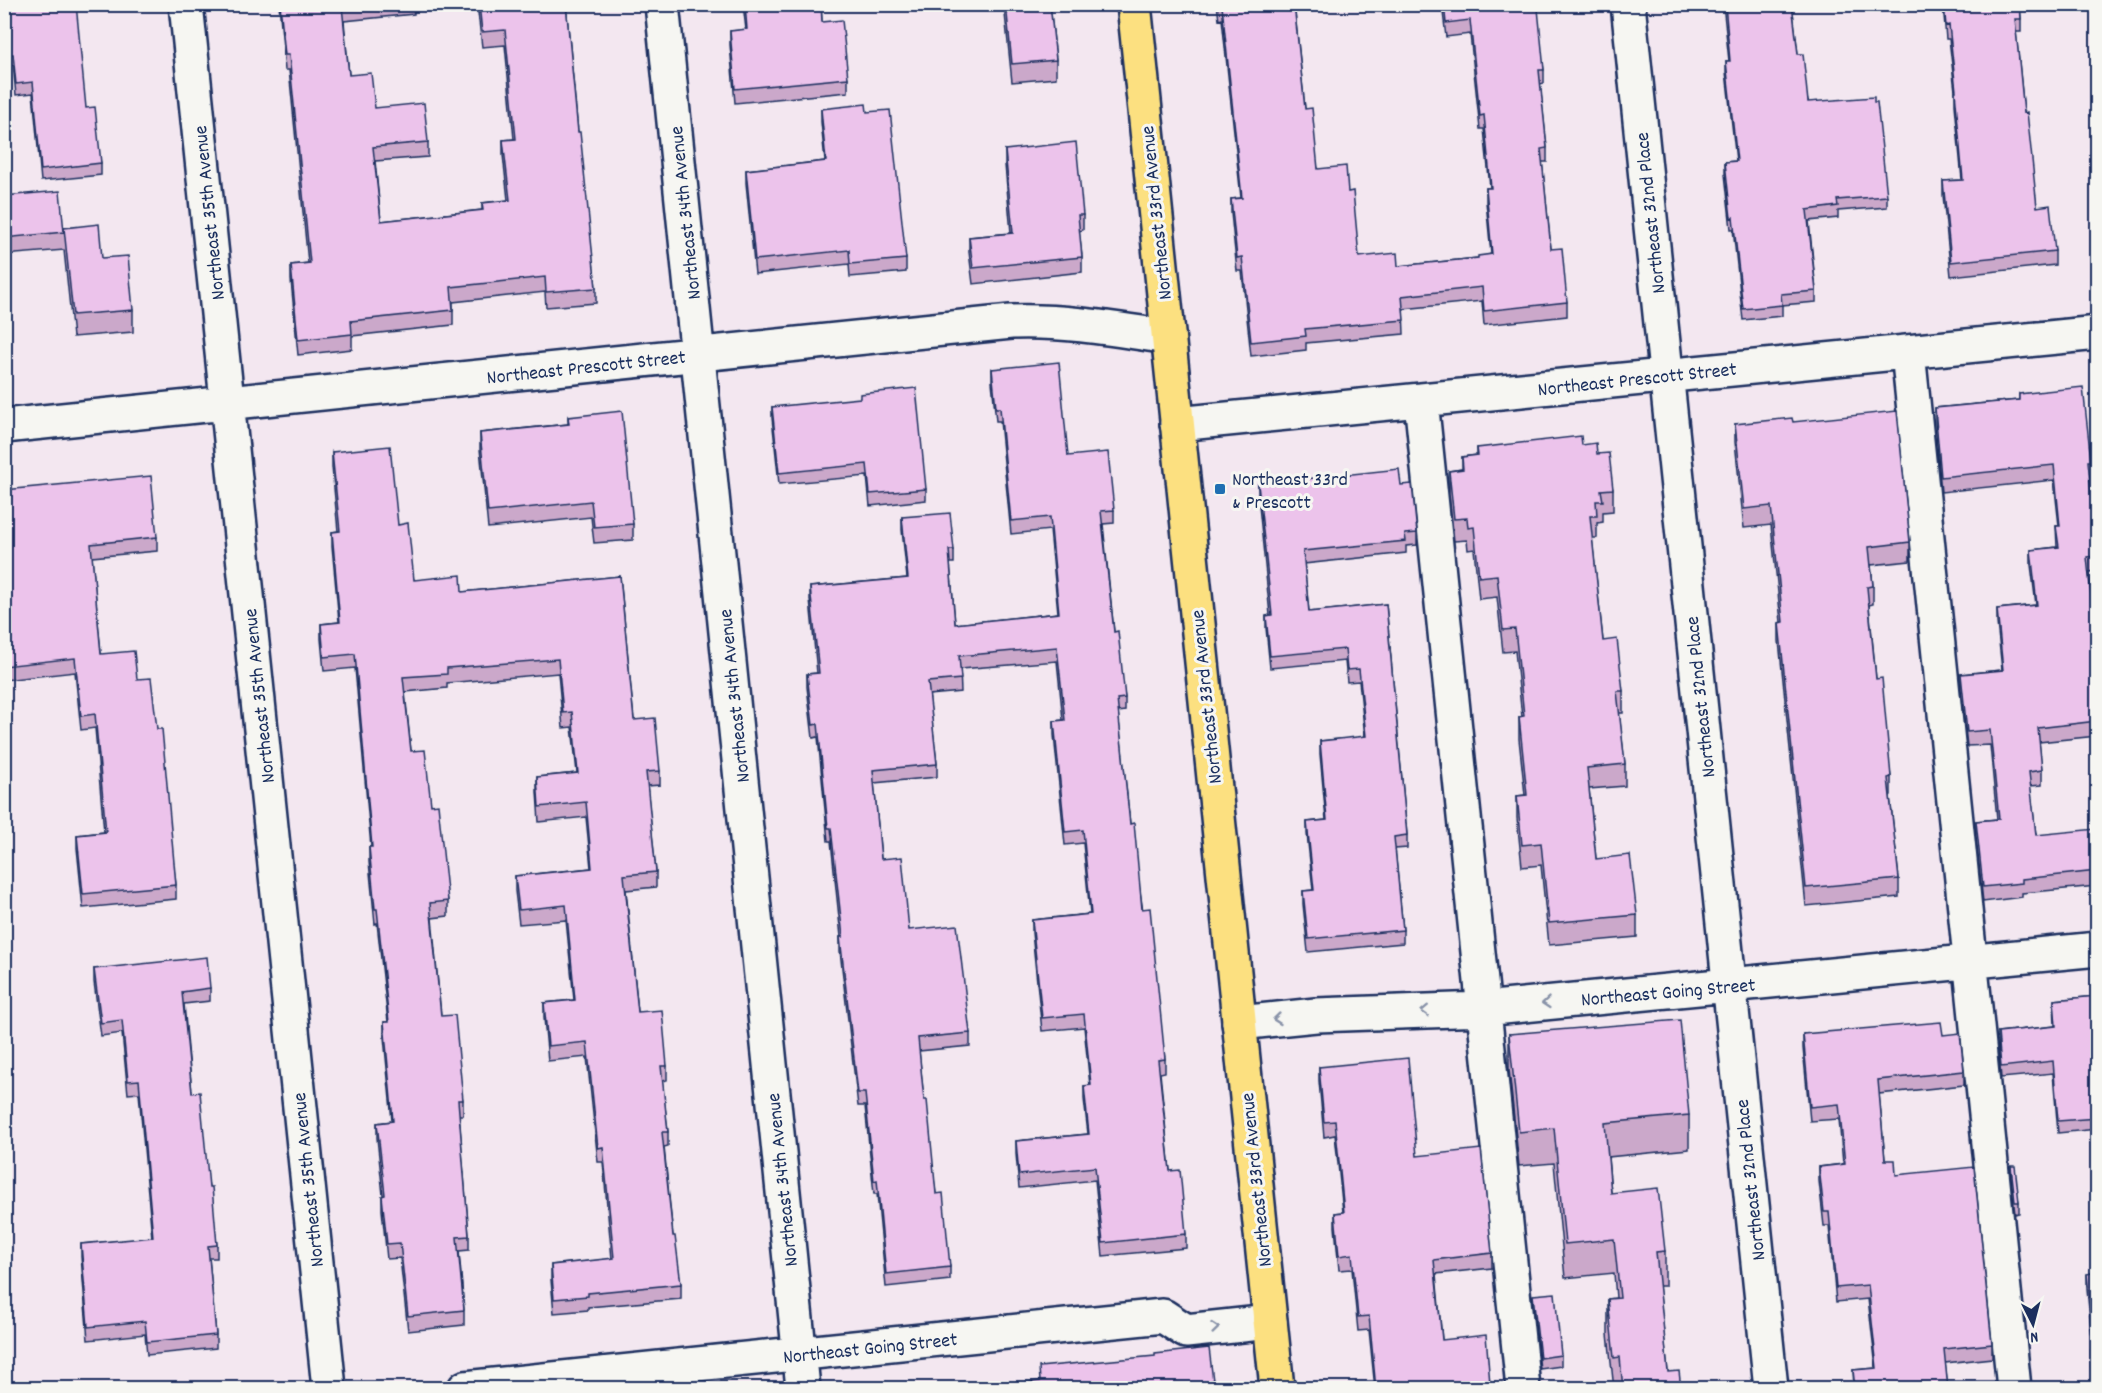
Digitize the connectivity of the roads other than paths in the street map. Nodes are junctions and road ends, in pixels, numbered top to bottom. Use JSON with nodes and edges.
{"nodes":[{"id":1,"x":186,"y":4,"type":"edge"},
{"id":2,"x":662,"y":4,"type":"edge"},
{"id":3,"x":1134,"y":4,"type":"edge"},
{"id":4,"x":1629,"y":4,"type":"edge"},
{"id":5,"x":2097,"y":333,"type":"edge"},
{"id":6,"x":1168,"y":337,"type":"junction"},
{"id":7,"x":1908,"y":352,"type":"junction"},
{"id":8,"x":699,"y":355,"type":"junction"},
{"id":9,"x":1666,"y":375,"type":"junction"},
{"id":10,"x":1421,"y":400,"type":"junction"},
{"id":11,"x":228,"y":404,"type":"junction"},
{"id":12,"x":1177,"y":424,"type":"junction"},
{"id":13,"x":4,"y":426,"type":"edge"},
{"id":14,"x":2097,"y":949,"type":"edge"},
{"id":15,"x":1971,"y":962,"type":"junction"},
{"id":16,"x":1729,"y":986,"type":"junction"},
{"id":17,"x":1484,"y":1009,"type":"junction"},
{"id":18,"x":1239,"y":1023,"type":"junction"},
{"id":19,"x":1270,"y":1322,"type":"junction"},
{"id":20,"x":799,"y":1354,"type":"junction"},
{"id":21,"x":329,"y":1389,"type":"edge"},
{"id":22,"x":465,"y":1389,"type":"edge"},
{"id":23,"x":803,"y":1389,"type":"edge"},
{"id":24,"x":1277,"y":1389,"type":"edge"},
{"id":25,"x":1523,"y":1389,"type":"edge"},
{"id":26,"x":1771,"y":1389,"type":"edge"},
{"id":27,"x":2014,"y":1389,"type":"edge"}],
"edges":[{"from":1,"to":11,"type":"street","name":"Northeast 35th Avenue"},
{"from":2,"to":8,"type":"street","name":"Northeast 34th Avenue"},
{"from":3,"to":6,"type":"main road","name":"Northeast 33rd Avenue"},
{"from":4,"to":9,"type":"street","name":"Northeast 32nd Place"},
{"from":5,"to":7,"type":"street","name":"Northeast Prescott Street"},
{"from":6,"to":8,"type":"street","name":"Northeast Prescott Street"},
{"from":6,"to":12,"type":"main road","name":"Northeast 33rd Avenue"},
{"from":7,"to":9,"type":"street","name":"Northeast Prescott Street"},
{"from":7,"to":15,"type":"street"},
{"from":8,"to":11,"type":"street","name":"Northeast Prescott Street"},
{"from":8,"to":20,"type":"street","name":"Northeast 34th Avenue"},
{"from":9,"to":10,"type":"street","name":"Northeast Prescott Street"},
{"from":9,"to":16,"type":"street","name":"Northeast 32nd Place"},
{"from":10,"to":12,"type":"street","name":"Northeast Prescott Street"},
{"from":10,"to":17,"type":"street"},
{"from":11,"to":13,"type":"street","name":"Northeast Prescott Street"},
{"from":11,"to":21,"type":"street","name":"Northeast 35th Avenue"},
{"from":12,"to":18,"type":"main road","name":"Northeast 33rd Avenue"},
{"from":14,"to":15,"type":"street","name":"Northeast Going Street"},
{"from":15,"to":16,"type":"street","name":"Northeast Going Street"},
{"from":15,"to":27,"type":"street"},
{"from":16,"to":17,"type":"street","name":"Northeast Going Street","one_way":true},
{"from":16,"to":26,"type":"street","name":"Northeast 32nd Place"},
{"from":17,"to":18,"type":"street","name":"Northeast Going Street","one_way":true},
{"from":17,"to":25,"type":"street"},
{"from":18,"to":19,"type":"main road","name":"Northeast 33rd Avenue"},
{"from":20,"to":19,"type":"street","name":"Northeast Going Street","one_way":true},
{"from":19,"to":24,"type":"main road","name":"Northeast 33rd Avenue"},
{"from":20,"to":22,"type":"street","name":"Northeast Going Street"},
{"from":20,"to":23,"type":"street","name":"Northeast 34th Avenue"}]}
